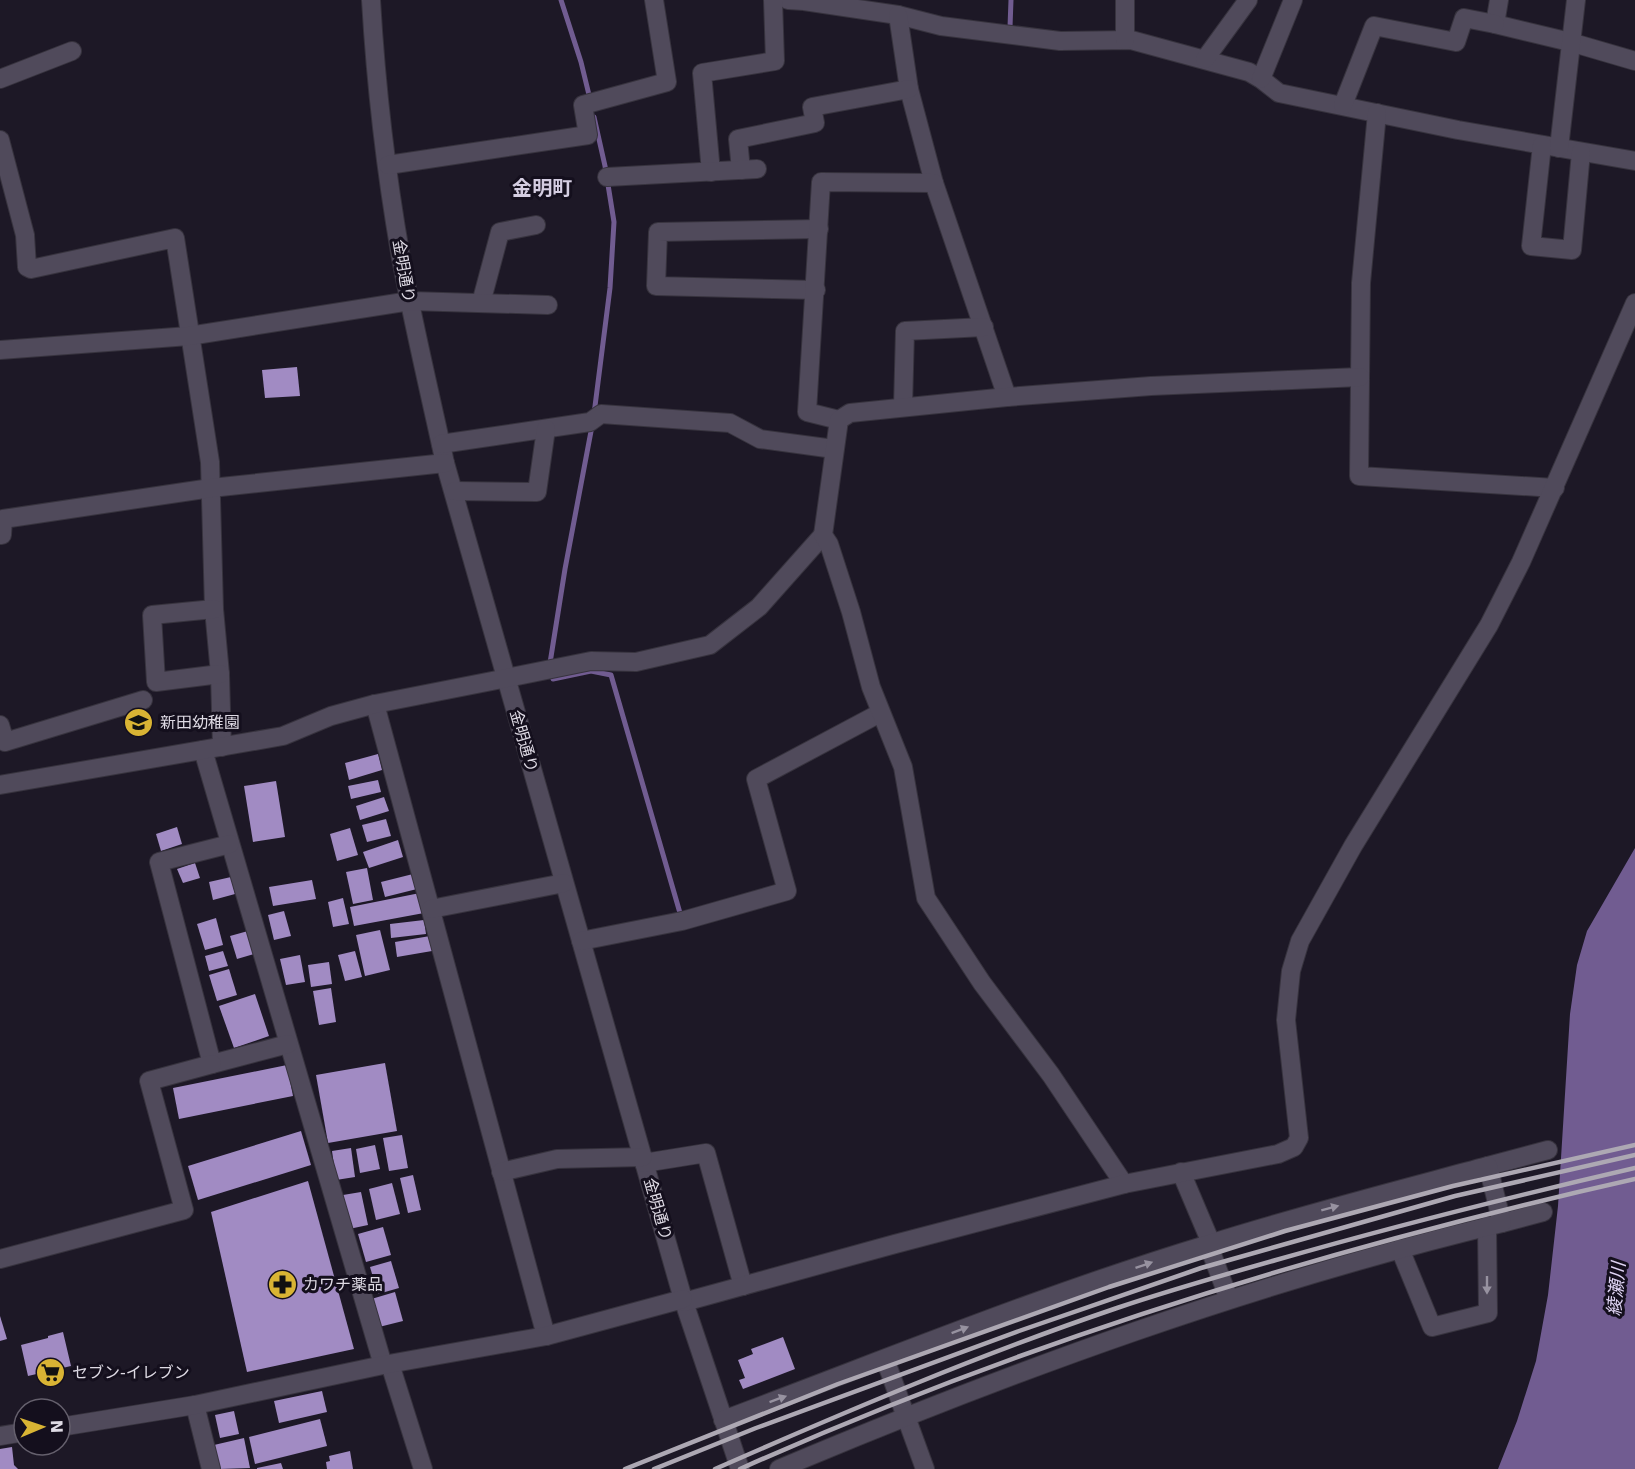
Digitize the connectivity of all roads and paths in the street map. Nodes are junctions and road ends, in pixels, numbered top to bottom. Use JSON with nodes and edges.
{"nodes":[{"id":1,"x":371,"y":0,"type":"edge"},
{"id":2,"x":654,"y":0,"type":"edge"},
{"id":3,"x":773,"y":0,"type":"edge"},
{"id":4,"x":788,"y":0,"type":"edge"},
{"id":5,"x":804,"y":0,"type":"edge"},
{"id":6,"x":1125,"y":0,"type":"edge"},
{"id":7,"x":1248,"y":0,"type":"edge"},
{"id":8,"x":1293,"y":0,"type":"edge"},
{"id":9,"x":1499,"y":0,"type":"edge"},
{"id":10,"x":1576,"y":0,"type":"edge"},
{"id":11,"x":898,"y":15,"type":"junction"},
{"id":12,"x":1495,"y":24,"type":"junction"},
{"id":13,"x":1125,"y":40,"type":"junction"},
{"id":14,"x":1570,"y":42,"type":"junction"},
{"id":15,"x":72,"y":51,"type":"dead end"},
{"id":16,"x":1205,"y":59,"type":"junction"},
{"id":17,"x":1635,"y":61,"type":"edge"},
{"id":18,"x":0,"y":79,"type":"edge"},
{"id":19,"x":1261,"y":79,"type":"junction"},
{"id":20,"x":909,"y":88,"type":"junction"},
{"id":21,"x":1343,"y":105,"type":"junction"},
{"id":22,"x":1377,"y":113,"type":"junction"},
{"id":23,"x":0,"y":140,"type":"edge"},
{"id":24,"x":1551,"y":146,"type":"junction"},
{"id":25,"x":1581,"y":152,"type":"junction"},
{"id":26,"x":1635,"y":161,"type":"edge"},
{"id":27,"x":388,"y":165,"type":"junction"},
{"id":28,"x":711,"y":171,"type":"junction"},
{"id":29,"x":607,"y":177,"type":"dead end"},
{"id":30,"x":934,"y":183,"type":"junction"},
{"id":31,"x":536,"y":225,"type":"dead end"},
{"id":32,"x":819,"y":229,"type":"junction"},
{"id":33,"x":816,"y":290,"type":"junction"},
{"id":34,"x":410,"y":301,"type":"junction"},
{"id":35,"x":481,"y":303,"type":"junction"},
{"id":36,"x":1635,"y":303,"type":"edge"},
{"id":37,"x":548,"y":305,"type":"dead end"},
{"id":38,"x":984,"y":327,"type":"junction"},
{"id":39,"x":189,"y":336,"type":"junction"},
{"id":40,"x":0,"y":350,"type":"edge"},
{"id":41,"x":1360,"y":377,"type":"junction"},
{"id":42,"x":1007,"y":397,"type":"junction"},
{"id":43,"x":903,"y":407,"type":"junction"},
{"id":44,"x":838,"y":420,"type":"junction"},
{"id":45,"x":546,"y":429,"type":"junction"},
{"id":46,"x":441,"y":444,"type":"junction"},
{"id":47,"x":834,"y":449,"type":"junction"},
{"id":48,"x":445,"y":463,"type":"junction"},
{"id":49,"x":211,"y":488,"type":"junction"},
{"id":50,"x":1555,"y":488,"type":"junction"},
{"id":51,"x":454,"y":491,"type":"junction"},
{"id":52,"x":0,"y":535,"type":"edge"},
{"id":53,"x":823,"y":535,"type":"junction"},
{"id":54,"x":214,"y":609,"type":"junction"},
{"id":55,"x":220,"y":674,"type":"junction"},
{"id":56,"x":507,"y":678,"type":"junction"},
{"id":57,"x":143,"y":700,"type":"dead end"},
{"id":58,"x":375,"y":704,"type":"junction"},
{"id":59,"x":880,"y":713,"type":"junction"},
{"id":60,"x":0,"y":725,"type":"edge"},
{"id":61,"x":222,"y":747,"type":"junction"},
{"id":62,"x":203,"y":750,"type":"junction"},
{"id":63,"x":0,"y":785,"type":"edge"},
{"id":64,"x":230,"y":843,"type":"junction"},
{"id":65,"x":564,"y":883,"type":"junction"},
{"id":66,"x":430,"y":909,"type":"junction"},
{"id":67,"x":581,"y":941,"type":"junction"},
{"id":68,"x":288,"y":1044,"type":"junction"},
{"id":69,"x":212,"y":1064,"type":"junction"},
{"id":70,"x":1548,"y":1150,"type":"dead end"},
{"id":71,"x":643,"y":1160,"type":"junction"},
{"id":72,"x":1488,"y":1166,"type":"junction"},
{"id":73,"x":501,"y":1172,"type":"junction"},
{"id":74,"x":1181,"y":1172,"type":"junction"},
{"id":75,"x":1124,"y":1184,"type":"junction"},
{"id":76,"x":1543,"y":1212,"type":"dead end"},
{"id":77,"x":1494,"y":1225,"type":"junction"},
{"id":78,"x":1209,"y":1243,"type":"junction"},
{"id":79,"x":1400,"y":1249,"type":"junction"},
{"id":80,"x":0,"y":1259,"type":"edge"},
{"id":81,"x":743,"y":1286,"type":"junction"},
{"id":82,"x":1228,"y":1299,"type":"junction"},
{"id":83,"x":684,"y":1300,"type":"junction"},
{"id":84,"x":546,"y":1336,"type":"junction"},
{"id":85,"x":885,"y":1359,"type":"junction"},
{"id":86,"x":386,"y":1365,"type":"junction"},
{"id":87,"x":195,"y":1405,"type":"junction"},
{"id":88,"x":907,"y":1415,"type":"junction"},
{"id":89,"x":723,"y":1420,"type":"junction"},
{"id":90,"x":72,"y":1425,"type":"edge"},
{"id":91,"x":211,"y":1469,"type":"edge"},
{"id":92,"x":423,"y":1469,"type":"edge"},
{"id":93,"x":740,"y":1469,"type":"edge"},
{"id":94,"x":778,"y":1469,"type":"edge"},
{"id":95,"x":925,"y":1469,"type":"edge"}],
"edges":[{"from":1,"to":27,"type":"street","name":"金明通り"},
{"from":2,"to":27,"type":"street"},
{"from":3,"to":28,"type":"street"},
{"from":4,"to":5,"type":"street"},
{"from":5,"to":11,"type":"street"},
{"from":6,"to":13,"type":"street"},
{"from":7,"to":16,"type":"street"},
{"from":8,"to":19,"type":"street"},
{"from":9,"to":12,"type":"street"},
{"from":10,"to":14,"type":"street"},
{"from":11,"to":13,"type":"street"},
{"from":11,"to":20,"type":"street"},
{"from":12,"to":14,"type":"street"},
{"from":12,"to":21,"type":"street"},
{"from":13,"to":16,"type":"street"},
{"from":14,"to":17,"type":"street"},
{"from":14,"to":24,"type":"street"},
{"from":15,"to":18,"type":"street"},
{"from":16,"to":19,"type":"street"},
{"from":19,"to":21,"type":"street"},
{"from":20,"to":28,"type":"street"},
{"from":20,"to":30,"type":"street"},
{"from":21,"to":22,"type":"street"},
{"from":22,"to":24,"type":"street"},
{"from":22,"to":41,"type":"street"},
{"from":23,"to":39,"type":"street"},
{"from":24,"to":25,"type":"street"},
{"from":24,"to":25,"type":"street"},
{"from":25,"to":26,"type":"street"},
{"from":27,"to":34,"type":"street","name":"金明通り"},
{"from":28,"to":29,"type":"street"},
{"from":30,"to":32,"type":"street"},
{"from":30,"to":38,"type":"street"},
{"from":31,"to":35,"type":"street"},
{"from":32,"to":33,"type":"street"},
{"from":32,"to":33,"type":"street"},
{"from":33,"to":44,"type":"street"},
{"from":34,"to":35,"type":"street"},
{"from":34,"to":39,"type":"street"},
{"from":34,"to":46,"type":"street","name":"金明通り"},
{"from":35,"to":37,"type":"street"},
{"from":36,"to":50,"type":"street"},
{"from":38,"to":42,"type":"street"},
{"from":38,"to":43,"type":"street"},
{"from":39,"to":40,"type":"street"},
{"from":39,"to":49,"type":"street"},
{"from":41,"to":42,"type":"street"},
{"from":41,"to":50,"type":"street"},
{"from":42,"to":43,"type":"street"},
{"from":43,"to":44,"type":"street"},
{"from":44,"to":47,"type":"street"},
{"from":45,"to":46,"type":"street"},
{"from":45,"to":47,"type":"street"},
{"from":45,"to":51,"type":"street"},
{"from":46,"to":48,"type":"street","name":"金明通り"},
{"from":47,"to":53,"type":"street"},
{"from":48,"to":49,"type":"street"},
{"from":48,"to":51,"type":"street","name":"金明通り"},
{"from":49,"to":52,"type":"street"},
{"from":49,"to":54,"type":"street"},
{"from":50,"to":74,"type":"street"},
{"from":51,"to":56,"type":"street","name":"金明通り"},
{"from":53,"to":56,"type":"street"},
{"from":53,"to":59,"type":"street"},
{"from":54,"to":55,"type":"street"},
{"from":54,"to":55,"type":"street"},
{"from":55,"to":61,"type":"street"},
{"from":56,"to":58,"type":"street"},
{"from":56,"to":65,"type":"street","name":"金明通り"},
{"from":57,"to":60,"type":"street"},
{"from":58,"to":61,"type":"street"},
{"from":58,"to":66,"type":"street"},
{"from":59,"to":67,"type":"street"},
{"from":59,"to":75,"type":"street"},
{"from":61,"to":62,"type":"street"},
{"from":62,"to":63,"type":"street"},
{"from":62,"to":64,"type":"street"},
{"from":64,"to":68,"type":"street"},
{"from":64,"to":69,"type":"street"},
{"from":65,"to":66,"type":"street"},
{"from":65,"to":67,"type":"street","name":"金明通り"},
{"from":66,"to":73,"type":"street"},
{"from":67,"to":71,"type":"street","name":"金明通り"},
{"from":68,"to":69,"type":"street"},
{"from":68,"to":86,"type":"street"},
{"from":69,"to":80,"type":"street"},
{"from":70,"to":72,"type":"street"},
{"from":71,"to":73,"type":"street"},
{"from":71,"to":81,"type":"street"},
{"from":71,"to":83,"type":"street","name":"金明通り"},
{"from":72,"to":77,"type":"street"},
{"from":78,"to":72,"type":"street","one_way":true},
{"from":73,"to":84,"type":"street"},
{"from":74,"to":75,"type":"street"},
{"from":74,"to":78,"type":"street"},
{"from":75,"to":81,"type":"street"},
{"from":76,"to":77,"type":"street"},
{"from":77,"to":79,"type":"street"},
{"from":77,"to":79,"type":"street","one_way":true},
{"from":78,"to":82,"type":"street"},
{"from":85,"to":78,"type":"street","one_way":true},
{"from":79,"to":82,"type":"street"},
{"from":81,"to":83,"type":"street"},
{"from":82,"to":88,"type":"street"},
{"from":83,"to":84,"type":"street"},
{"from":83,"to":89,"type":"street","name":"金明通り"},
{"from":84,"to":86,"type":"street"},
{"from":85,"to":88,"type":"street"},
{"from":89,"to":85,"type":"street","one_way":true},
{"from":86,"to":87,"type":"street"},
{"from":86,"to":92,"type":"street"},
{"from":87,"to":90,"type":"street"},
{"from":87,"to":91,"type":"street"},
{"from":88,"to":94,"type":"street"},
{"from":88,"to":95,"type":"street"},
{"from":89,"to":93,"type":"street","name":"金明通り"}]}
